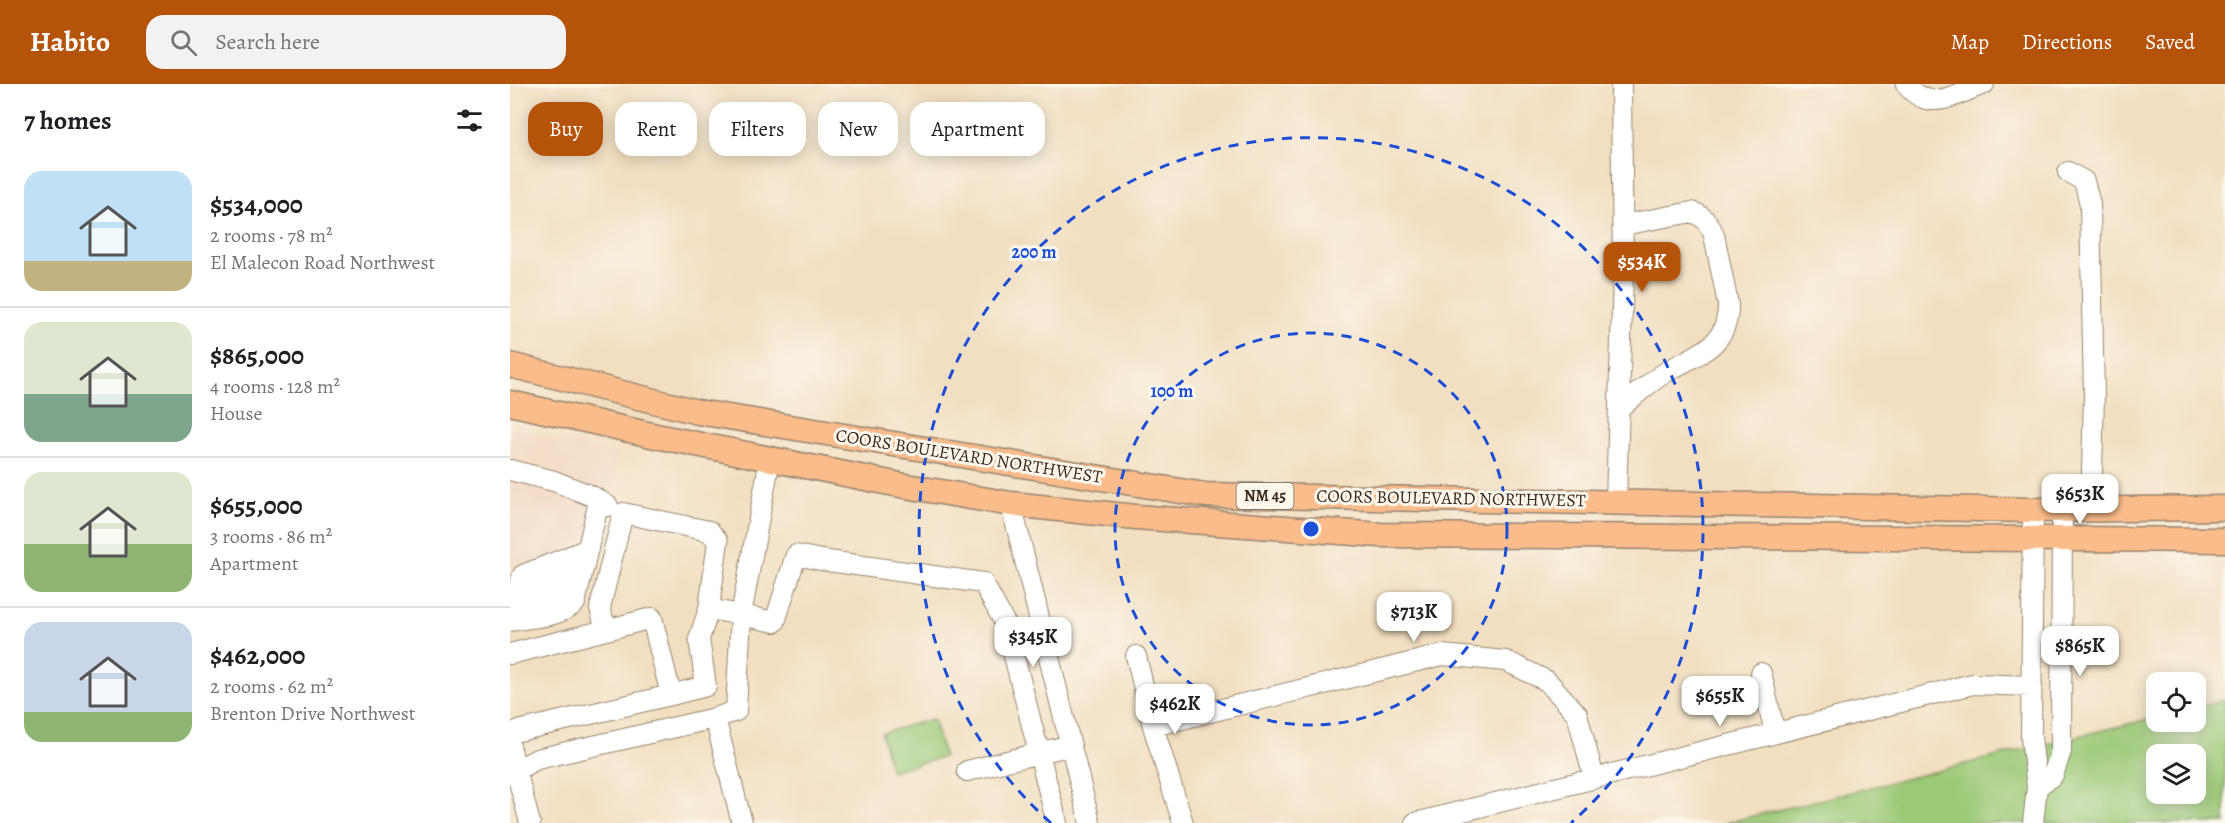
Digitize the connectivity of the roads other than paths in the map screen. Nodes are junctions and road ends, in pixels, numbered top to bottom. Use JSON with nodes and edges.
{"nodes":[{"id":1,"x":1621,"y":84,"type":"edge"},
{"id":2,"x":1906,"y":84,"type":"edge"},
{"id":3,"x":1984,"y":84,"type":"edge"},
{"id":4,"x":2067,"y":172,"type":"dead end"},
{"id":5,"x":1623,"y":225,"type":"junction"},
{"id":6,"x":510,"y":365,"type":"edge"},
{"id":7,"x":510,"y":403,"type":"edge"},
{"id":8,"x":1619,"y":408,"type":"junction"},
{"id":9,"x":770,"y":459,"type":"junction"},
{"id":10,"x":510,"y":470,"type":"edge"},
{"id":11,"x":598,"y":501,"type":"junction"},
{"id":12,"x":1616,"y":501,"type":"junction"},
{"id":13,"x":1011,"y":504,"type":"junction"},
{"id":14,"x":2225,"y":508,"type":"edge"},
{"id":15,"x":2062,"y":509,"type":"junction"},
{"id":16,"x":2091,"y":509,"type":"junction"},
{"id":17,"x":2033,"y":510,"type":"junction"},
{"id":18,"x":623,"y":513,"type":"junction"},
{"id":19,"x":2033,"y":540,"type":"junction"},
{"id":20,"x":2061,"y":540,"type":"junction"},
{"id":21,"x":2225,"y":540,"type":"edge"},
{"id":22,"x":582,"y":575,"type":"junction"},
{"id":23,"x":600,"y":608,"type":"junction"},
{"id":24,"x":708,"y":609,"type":"junction"},
{"id":25,"x":741,"y":615,"type":"junction"},
{"id":26,"x":522,"y":617,"type":"edge"},
{"id":27,"x":606,"y":630,"type":"junction"},
{"id":28,"x":510,"y":654,"type":"edge"},
{"id":29,"x":1136,"y":656,"type":"dead end"},
{"id":30,"x":1761,"y":673,"type":"dead end"},
{"id":31,"x":2032,"y":686,"type":"junction"},
{"id":32,"x":671,"y":695,"type":"junction"},
{"id":33,"x":715,"y":718,"type":"junction"},
{"id":34,"x":1153,"y":726,"type":"junction"},
{"id":35,"x":510,"y":733,"type":"edge"},
{"id":36,"x":1775,"y":733,"type":"junction"},
{"id":37,"x":1071,"y":745,"type":"junction"},
{"id":38,"x":510,"y":746,"type":"edge"},
{"id":39,"x":1040,"y":753,"type":"junction"},
{"id":40,"x":513,"y":771,"type":"edge"},
{"id":41,"x":967,"y":771,"type":"dead end"},
{"id":42,"x":1594,"y":778,"type":"junction"},
{"id":43,"x":2037,"y":787,"type":"junction"},
{"id":44,"x":530,"y":823,"type":"edge"},
{"id":45,"x":742,"y":823,"type":"edge"},
{"id":46,"x":1057,"y":823,"type":"edge"},
{"id":47,"x":1090,"y":823,"type":"edge"},
{"id":48,"x":1183,"y":823,"type":"edge"},
{"id":49,"x":1415,"y":823,"type":"edge"},
{"id":50,"x":2033,"y":823,"type":"edge"}],
"edges":[{"from":1,"to":5,"type":"street"},
{"from":2,"to":3,"type":"street"},
{"from":4,"to":16,"type":"street"},
{"from":5,"to":8,"type":"street"},
{"from":5,"to":8,"type":"street"},
{"from":6,"to":12,"type":"main road","name":"COORS BOULEVARD NORTHWEST","number":"NM 45"},
{"from":7,"to":9,"type":"main road","name":"COORS BOULEVARD NORTHWEST","number":"NM 45"},
{"from":8,"to":12,"type":"street"},
{"from":9,"to":13,"type":"main road","name":"COORS BOULEVARD NORTHWEST","number":"NM 45"},
{"from":9,"to":25,"type":"street"},
{"from":10,"to":11,"type":"street"},
{"from":11,"to":18,"type":"street"},
{"from":11,"to":22,"type":"street"},
{"from":12,"to":17,"type":"main road","name":"COORS BOULEVARD NORTHWEST","number":"NM 45"},
{"from":13,"to":19,"type":"main road","name":"COORS BOULEVARD NORTHWEST","number":"NM 45"},
{"from":13,"to":37,"type":"street"},
{"from":14,"to":16,"type":"main road","name":"COORS BOULEVARD NORTHWEST","number":"NM 45"},
{"from":15,"to":16,"type":"main road","name":"COORS BOULEVARD NORTHWEST","number":"NM 45"},
{"from":15,"to":17,"type":"main road","name":"COORS BOULEVARD NORTHWEST","number":"NM 45"},
{"from":15,"to":20,"type":"street"},
{"from":17,"to":19,"type":"street"},
{"from":18,"to":23,"type":"street"},
{"from":18,"to":24,"type":"street"},
{"from":19,"to":20,"type":"main road","name":"COORS BOULEVARD NORTHWEST","number":"NM 45"},
{"from":19,"to":31,"type":"street"},
{"from":20,"to":21,"type":"main road","name":"COORS BOULEVARD NORTHWEST","number":"NM 45"},
{"from":20,"to":43,"type":"street"},
{"from":22,"to":23,"type":"street"},
{"from":22,"to":26,"type":"street"},
{"from":22,"to":26,"type":"street"},
{"from":23,"to":27,"type":"street"},
{"from":24,"to":25,"type":"street"},
{"from":24,"to":32,"type":"street"},
{"from":25,"to":33,"type":"street"},
{"from":25,"to":39,"type":"street"},
{"from":27,"to":28,"type":"street"},
{"from":27,"to":32,"type":"street"},
{"from":29,"to":34,"type":"street"},
{"from":30,"to":36,"type":"street"},
{"from":31,"to":36,"type":"street"},
{"from":31,"to":43,"type":"street"},
{"from":32,"to":35,"type":"street"},
{"from":33,"to":40,"type":"street"},
{"from":33,"to":45,"type":"street"},
{"from":34,"to":42,"type":"street"},
{"from":34,"to":48,"type":"street"},
{"from":36,"to":42,"type":"street"},
{"from":37,"to":39,"type":"street"},
{"from":37,"to":47,"type":"street"},
{"from":38,"to":40,"type":"street"},
{"from":39,"to":41,"type":"street"},
{"from":39,"to":46,"type":"street"},
{"from":40,"to":44,"type":"street"},
{"from":42,"to":49,"type":"street"},
{"from":43,"to":50,"type":"street"}]}
